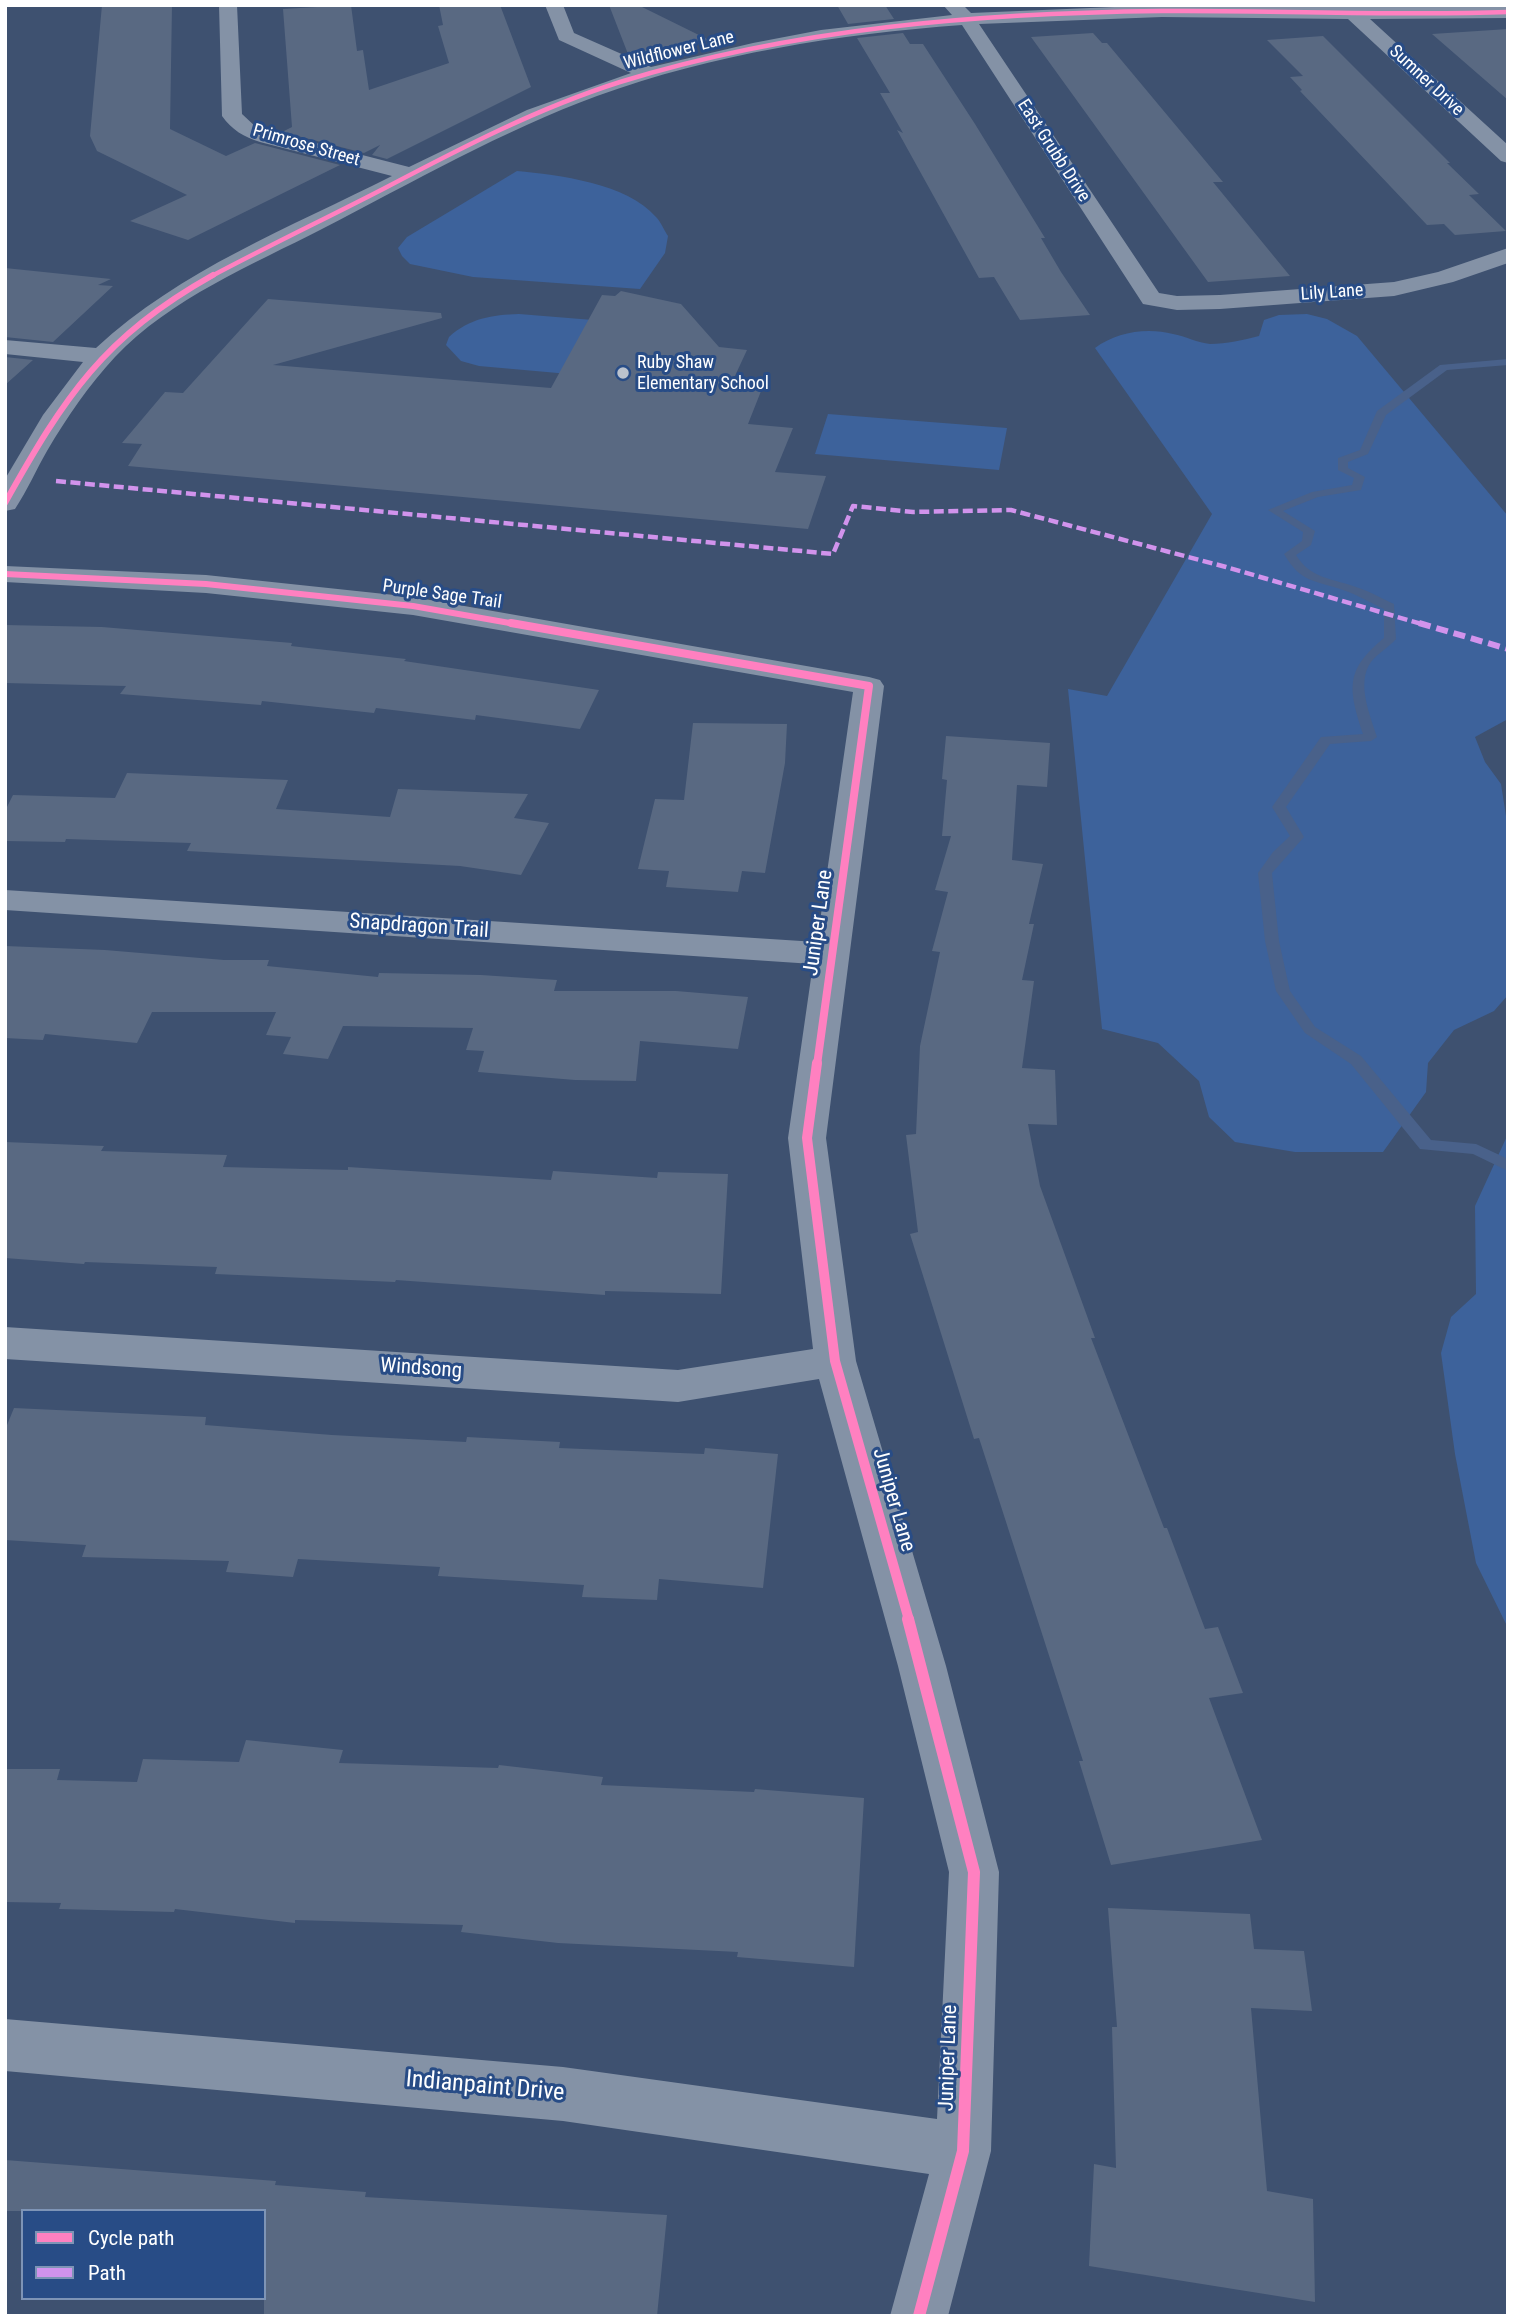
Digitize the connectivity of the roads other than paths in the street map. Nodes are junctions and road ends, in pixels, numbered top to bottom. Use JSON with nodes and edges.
{"nodes":[{"id":1,"x":228,"y":5,"type":"edge"},
{"id":2,"x":554,"y":5,"type":"edge"},
{"id":3,"x":1350,"y":10,"type":"edge"},
{"id":4,"x":959,"y":12,"type":"edge"},
{"id":5,"x":1508,"y":12,"type":"edge"},
{"id":6,"x":650,"y":74,"type":"junction"},
{"id":7,"x":1508,"y":158,"type":"edge"},
{"id":8,"x":411,"y":174,"type":"junction"},
{"id":9,"x":1508,"y":256,"type":"edge"},
{"id":10,"x":1151,"y":299,"type":"joint"},
{"id":11,"x":5,"y":347,"type":"edge"},
{"id":12,"x":103,"y":356,"type":"junction"},
{"id":13,"x":5,"y":503,"type":"edge"},
{"id":14,"x":5,"y":574,"type":"edge"},
{"id":15,"x":869,"y":686,"type":"joint"},
{"id":16,"x":5,"y":900,"type":"edge"},
{"id":17,"x":832,"y":954,"type":"junction"},
{"id":18,"x":5,"y":1343,"type":"edge"},
{"id":19,"x":835,"y":1361,"type":"junction"},
{"id":20,"x":5,"y":2045,"type":"edge"},
{"id":21,"x":963,"y":2151,"type":"junction"},
{"id":22,"x":919,"y":2316,"type":"edge"}],
"edges":[{"from":1,"to":8,"type":"street","name":"Primrose Street"},
{"from":2,"to":6,"type":"street"},
{"from":3,"to":4,"type":"street","name":"Wildflower Lane"},
{"from":3,"to":5,"type":"street","name":"Wildflower Lane"},
{"from":3,"to":7,"type":"street","name":"Sumner Drive"},
{"from":4,"to":6,"type":"street","name":"Wildflower Lane"},
{"from":4,"to":10,"type":"street","name":"East Grubb Drive"},
{"from":6,"to":8,"type":"street","name":"Wildflower Lane"},
{"from":8,"to":12,"type":"street","name":"Wildflower Lane"},
{"from":9,"to":10,"type":"street","name":"Lily Lane"},
{"from":11,"to":12,"type":"street"},
{"from":12,"to":13,"type":"street","name":"Wildflower Lane"},
{"from":14,"to":15,"type":"street","name":"Purple Sage Trail"},
{"from":15,"to":17,"type":"street","name":"Juniper Lane"},
{"from":16,"to":17,"type":"street","name":"Snapdragon Trail"},
{"from":17,"to":19,"type":"street","name":"Juniper Lane"},
{"from":18,"to":19,"type":"street","name":"Windsong"},
{"from":19,"to":21,"type":"street","name":"Juniper Lane"},
{"from":20,"to":21,"type":"street","name":"Indianpaint Drive"},
{"from":21,"to":22,"type":"street","name":"Juniper Lane"}]}
